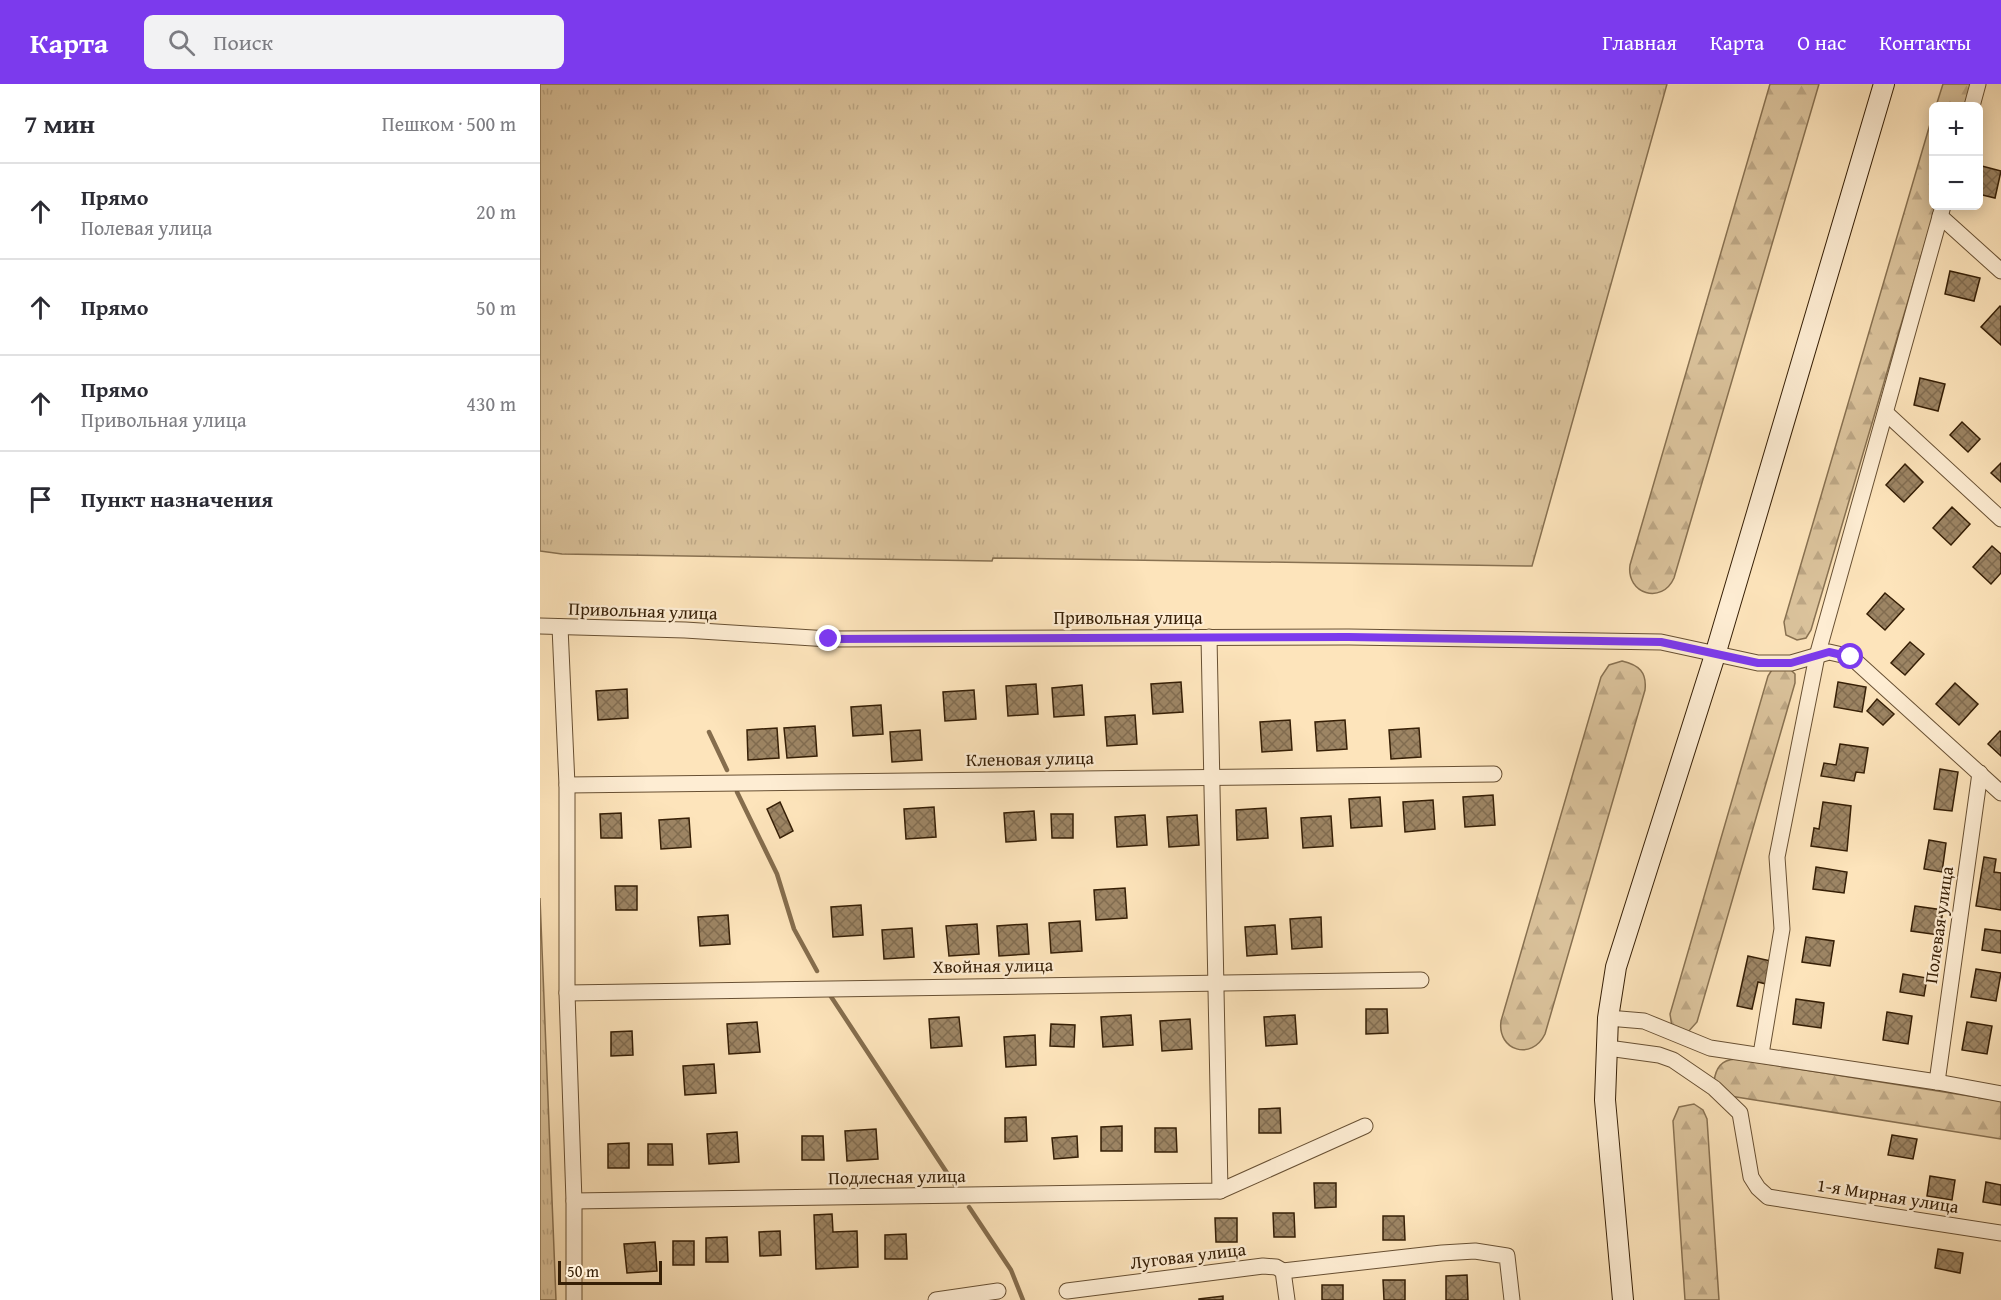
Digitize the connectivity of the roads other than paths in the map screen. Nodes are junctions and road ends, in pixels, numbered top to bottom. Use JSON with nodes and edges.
{"nodes":[{"id":1,"x":1884,"y":84,"type":"edge"},
{"id":2,"x":1978,"y":84,"type":"edge"},
{"id":3,"x":1973,"y":102,"type":"edge"},
{"id":4,"x":1942,"y":211,"type":"edge"},
{"id":5,"x":2001,"y":271,"type":"edge"},
{"id":6,"x":1886,"y":413,"type":"junction"},
{"id":7,"x":2001,"y":519,"type":"edge"},
{"id":8,"x":540,"y":626,"type":"edge"},
{"id":9,"x":560,"y":627,"type":"junction"},
{"id":10,"x":1209,"y":637,"type":"junction"},
{"id":11,"x":1715,"y":655,"type":"junction"},
{"id":12,"x":1817,"y":656,"type":"junction"},
{"id":13,"x":1980,"y":773,"type":"junction"},
{"id":14,"x":1494,"y":774,"type":"dead end"},
{"id":15,"x":1212,"y":776,"type":"junction"},
{"id":16,"x":567,"y":784,"type":"junction"},
{"id":17,"x":2001,"y":793,"type":"edge"},
{"id":18,"x":1420,"y":980,"type":"dead end"},
{"id":19,"x":1218,"y":982,"type":"junction"},
{"id":20,"x":567,"y":993,"type":"junction"},
{"id":21,"x":1608,"y":1018,"type":"junction"},
{"id":22,"x":1608,"y":1048,"type":"junction"},
{"id":23,"x":1761,"y":1054,"type":"junction"},
{"id":24,"x":1937,"y":1082,"type":"junction"},
{"id":25,"x":2001,"y":1094,"type":"edge"},
{"id":26,"x":1365,"y":1126,"type":"dead end"},
{"id":27,"x":1220,"y":1191,"type":"junction"},
{"id":28,"x":574,"y":1201,"type":"junction"},
{"id":29,"x":2001,"y":1233,"type":"edge"},
{"id":30,"x":1283,"y":1271,"type":"junction"},
{"id":31,"x":998,"y":1291,"type":"dead end"},
{"id":32,"x":1067,"y":1291,"type":"dead end"},
{"id":33,"x":574,"y":1300,"type":"edge"},
{"id":34,"x":936,"y":1300,"type":"edge"},
{"id":35,"x":1287,"y":1300,"type":"edge"},
{"id":36,"x":1512,"y":1300,"type":"edge"},
{"id":37,"x":1623,"y":1300,"type":"edge"}],
"edges":[{"from":1,"to":11,"type":"street"},
{"from":2,"to":3,"type":"street"},
{"from":4,"to":5,"type":"street"},
{"from":4,"to":6,"type":"street"},
{"from":6,"to":7,"type":"street"},
{"from":6,"to":12,"type":"street"},
{"from":8,"to":9,"type":"street","name":"Привольная улица"},
{"from":9,"to":10,"type":"street","name":"Привольная улица"},
{"from":9,"to":16,"type":"street"},
{"from":10,"to":11,"type":"street","name":"Привольная улица"},
{"from":10,"to":15,"type":"street"},
{"from":11,"to":12,"type":"street","name":"Привольная улица"},
{"from":11,"to":21,"type":"street"},
{"from":12,"to":13,"type":"street"},
{"from":12,"to":23,"type":"street"},
{"from":13,"to":17,"type":"street"},
{"from":13,"to":24,"type":"street","name":"Полевая улица"},
{"from":14,"to":15,"type":"street","name":"Кленовая улица"},
{"from":15,"to":16,"type":"street","name":"Кленовая улица"},
{"from":15,"to":19,"type":"street"},
{"from":16,"to":20,"type":"street"},
{"from":18,"to":19,"type":"street","name":"Хвойная улица"},
{"from":19,"to":20,"type":"street","name":"Хвойная улица"},
{"from":19,"to":27,"type":"street"},
{"from":20,"to":28,"type":"street"},
{"from":21,"to":22,"type":"street"},
{"from":21,"to":23,"type":"street"},
{"from":22,"to":29,"type":"street","name":"1-я Мирная улица"},
{"from":22,"to":37,"type":"street"},
{"from":23,"to":24,"type":"street"},
{"from":24,"to":25,"type":"street"},
{"from":26,"to":27,"type":"street"},
{"from":27,"to":28,"type":"street","name":"Подлесная улица"},
{"from":28,"to":33,"type":"street"},
{"from":30,"to":32,"type":"street","name":"Луговая улица"},
{"from":30,"to":35,"type":"street"},
{"from":30,"to":36,"type":"street","name":"Луговая улица"},
{"from":31,"to":34,"type":"street"}]}
